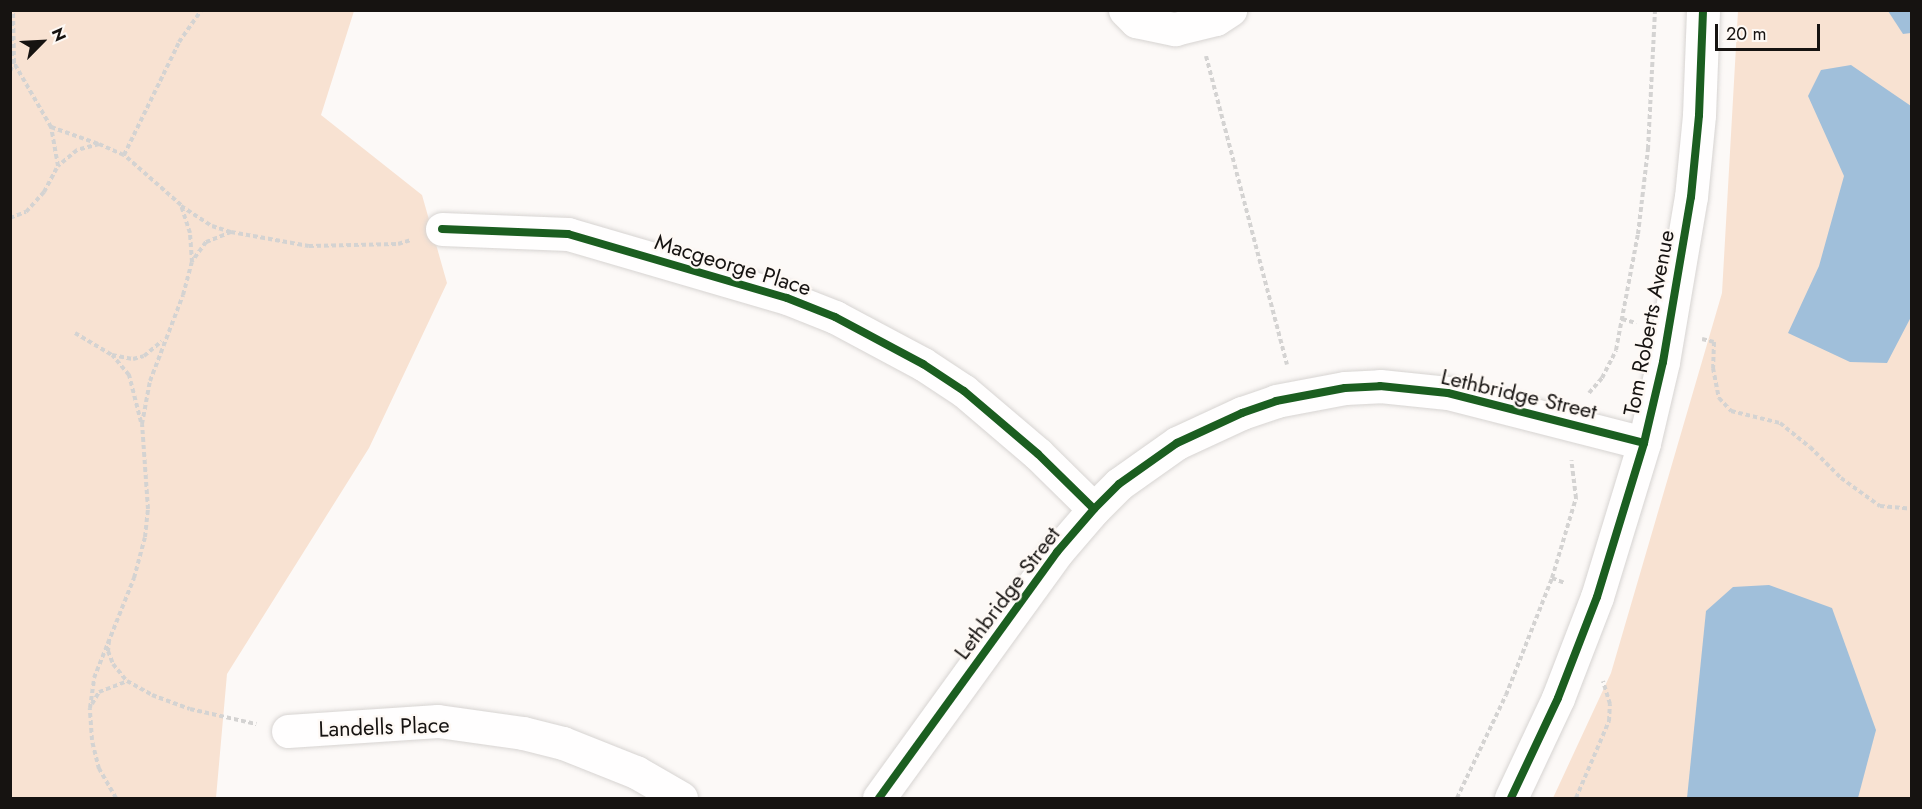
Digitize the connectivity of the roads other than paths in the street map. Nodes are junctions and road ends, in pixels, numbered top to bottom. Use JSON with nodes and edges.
{"nodes":[{"id":1,"x":1125,"y":10,"type":"edge"},
{"id":2,"x":1230,"y":10,"type":"edge"},
{"id":3,"x":1703,"y":10,"type":"edge"},
{"id":4,"x":442,"y":229,"type":"road end"},
{"id":5,"x":1644,"y":443,"type":"junction"},
{"id":6,"x":1094,"y":509,"type":"junction"},
{"id":7,"x":288,"y":731,"type":"road end"},
{"id":8,"x":681,"y":798,"type":"edge"},
{"id":9,"x":879,"y":798,"type":"edge"},
{"id":10,"x":1511,"y":798,"type":"edge"}],
"edges":[{"from":1,"to":2,"type":"street"},
{"from":3,"to":5,"type":"street","name":"Tom Roberts Avenue"},
{"from":4,"to":6,"type":"street","name":"Macgeorge Place"},
{"from":5,"to":6,"type":"street","name":"Lethbridge Street"},
{"from":5,"to":10,"type":"street","name":"Tom Roberts Avenue"},
{"from":6,"to":9,"type":"street","name":"Lethbridge Street"},
{"from":7,"to":8,"type":"street","name":"Landells Place"}]}
